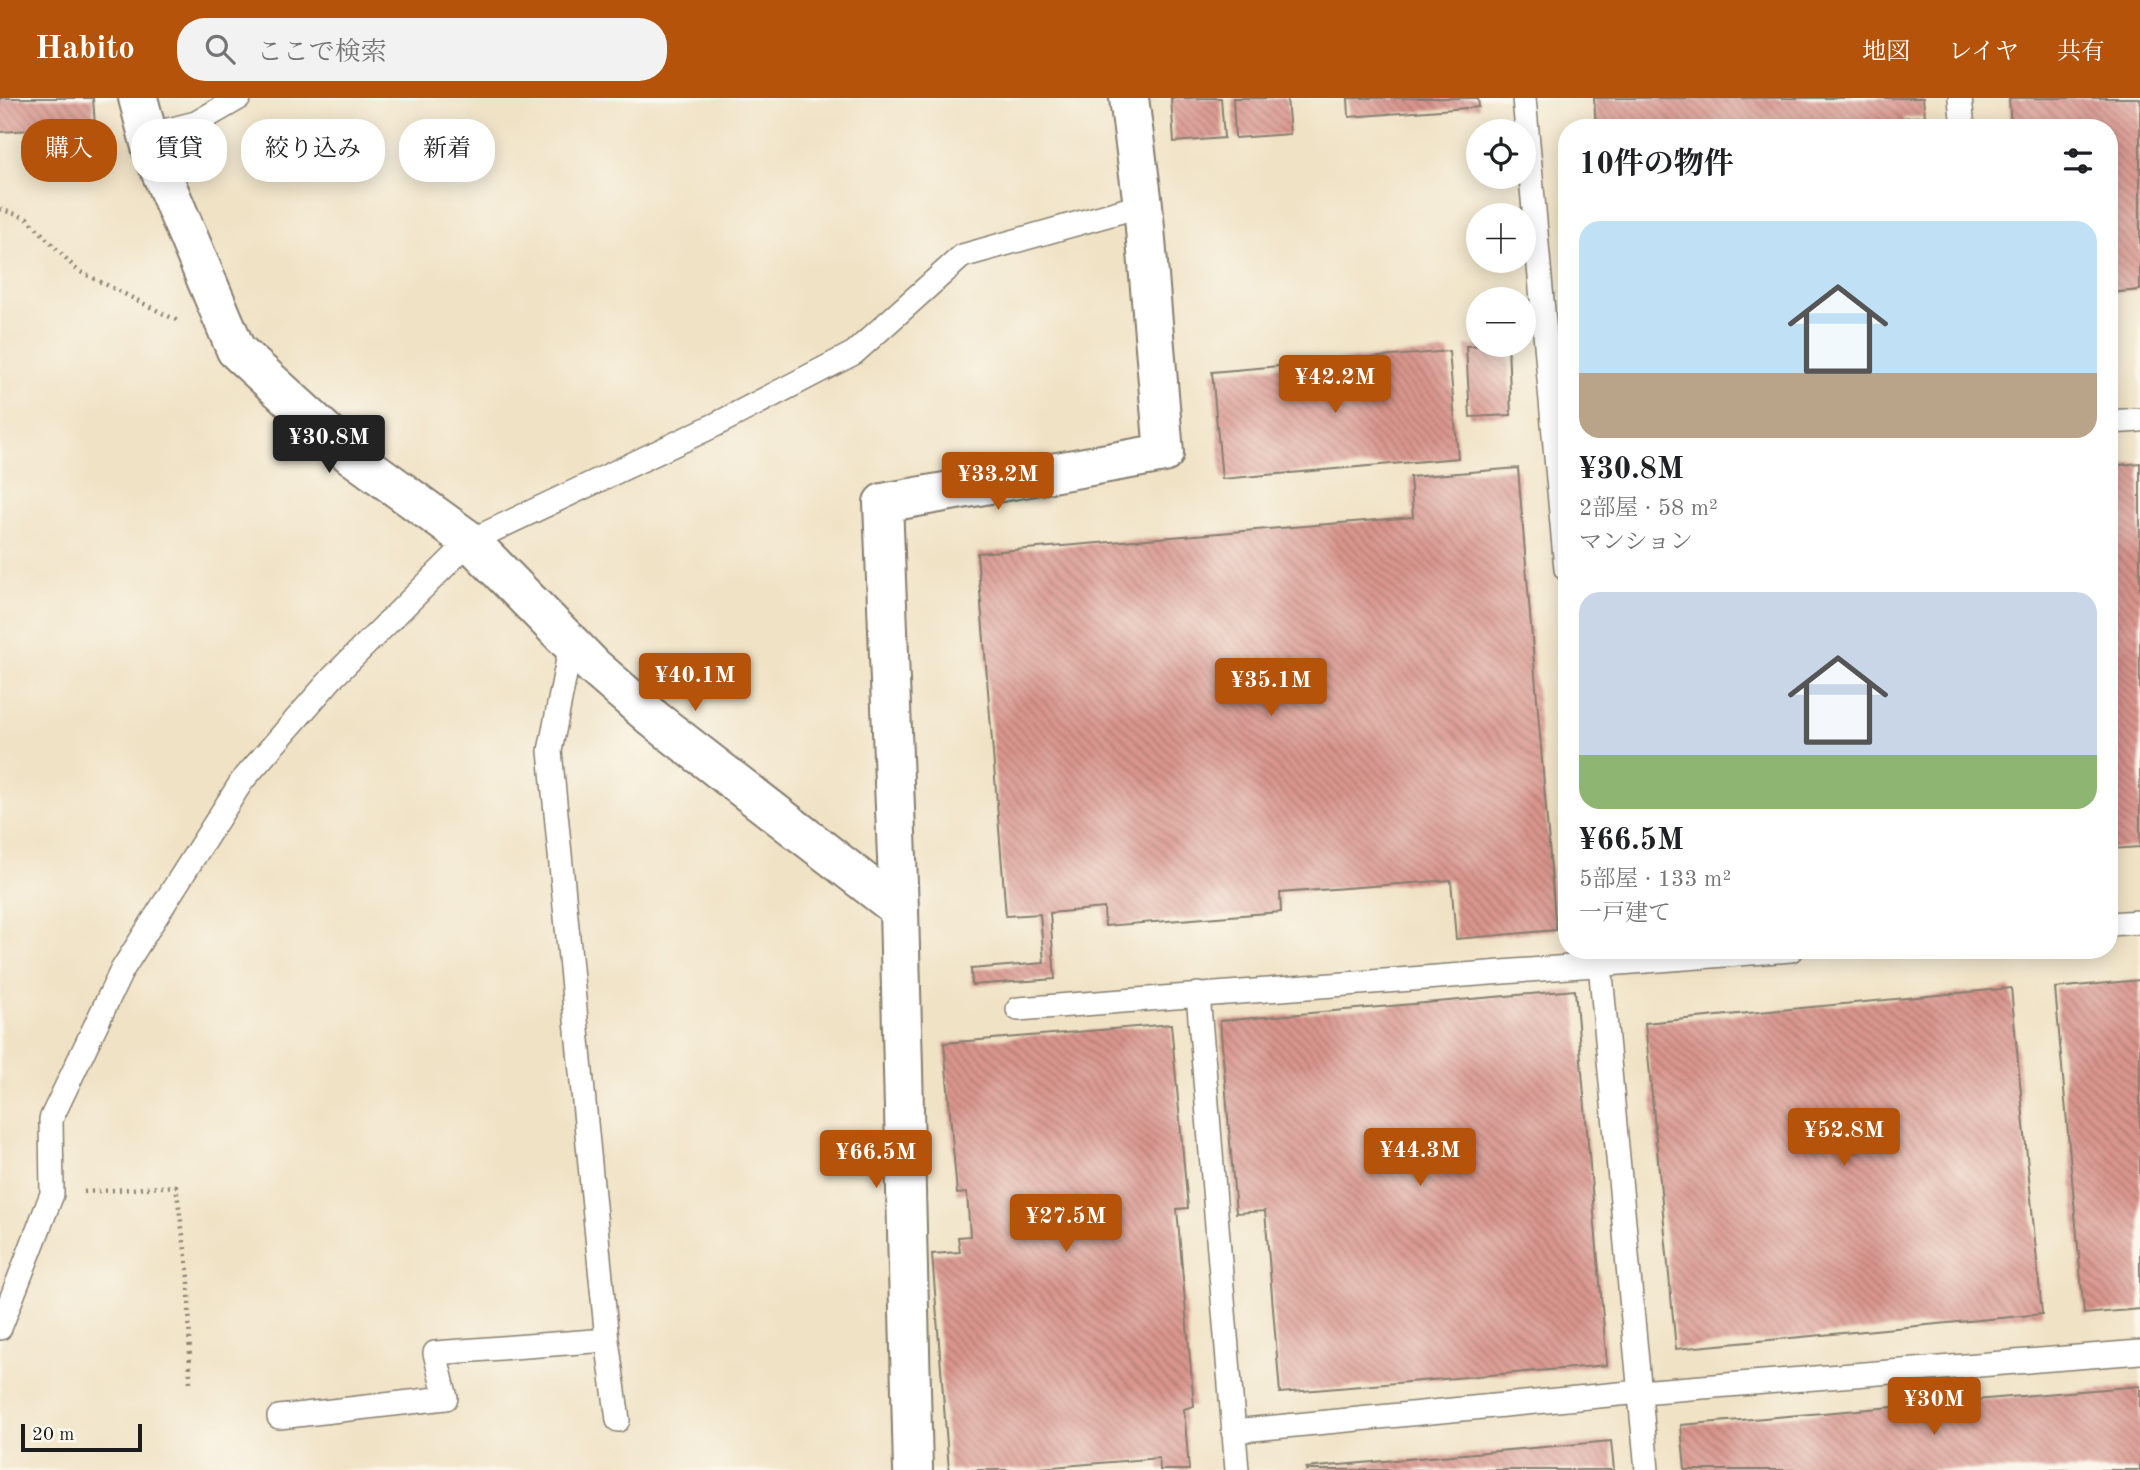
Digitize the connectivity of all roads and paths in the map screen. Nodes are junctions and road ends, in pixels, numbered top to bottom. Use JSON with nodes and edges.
{"nodes":[{"id":1,"x":138,"y":98,"type":"edge"},
{"id":2,"x":239,"y":98,"type":"edge"},
{"id":3,"x":1129,"y":98,"type":"edge"},
{"id":4,"x":1524,"y":98,"type":"edge"},
{"id":5,"x":1960,"y":98,"type":"edge"},
{"id":6,"x":144,"y":119,"type":"edge"},
{"id":7,"x":201,"y":119,"type":"edge"},
{"id":8,"x":1962,"y":119,"type":"edge"},
{"id":9,"x":165,"y":182,"type":"edge"},
{"id":10,"x":1143,"y":205,"type":"junction"},
{"id":11,"x":0,"y":208,"type":"edge"},
{"id":12,"x":236,"y":350,"type":"junction"},
{"id":13,"x":2140,"y":420,"type":"edge"},
{"id":14,"x":2118,"y":421,"type":"edge"},
{"id":15,"x":1558,"y":430,"type":"edge"},
{"id":16,"x":470,"y":541,"type":"junction"},
{"id":17,"x":571,"y":643,"type":"junction"},
{"id":18,"x":899,"y":909,"type":"junction"},
{"id":19,"x":2140,"y":922,"type":"edge"},
{"id":20,"x":2118,"y":923,"type":"edge"},
{"id":21,"x":1588,"y":959,"type":"edge"},
{"id":22,"x":1599,"y":959,"type":"edge"},
{"id":23,"x":1198,"y":994,"type":"junction"},
{"id":24,"x":1018,"y":1009,"type":"dead end"},
{"id":25,"x":52,"y":1194,"type":"junction"},
{"id":26,"x":0,"y":1328,"type":"edge"},
{"id":27,"x":607,"y":1340,"type":"junction"},
{"id":28,"x":2140,"y":1352,"type":"edge"},
{"id":29,"x":190,"y":1385,"type":"dead end"},
{"id":30,"x":1640,"y":1392,"type":"junction"},
{"id":31,"x":279,"y":1417,"type":"dead end"},
{"id":32,"x":618,"y":1420,"type":"dead end"},
{"id":33,"x":1233,"y":1431,"type":"junction"},
{"id":34,"x":913,"y":1470,"type":"edge"},
{"id":35,"x":1237,"y":1470,"type":"edge"},
{"id":36,"x":1647,"y":1470,"type":"edge"}],
"edges":[{"from":1,"to":6,"type":"street"},
{"from":2,"to":7,"type":"lane"},
{"from":3,"to":10,"type":"street"},
{"from":4,"to":15,"type":"lane"},
{"from":5,"to":8,"type":"lane"},
{"from":9,"to":12,"type":"street"},
{"from":10,"to":16,"type":"lane"},
{"from":10,"to":18,"type":"street"},
{"from":11,"to":12,"type":"path"},
{"from":12,"to":16,"type":"street"},
{"from":13,"to":14,"type":"lane"},
{"from":16,"to":17,"type":"street"},
{"from":16,"to":25,"type":"lane"},
{"from":17,"to":18,"type":"street"},
{"from":17,"to":27,"type":"lane"},
{"from":18,"to":34,"type":"street"},
{"from":19,"to":20,"type":"lane"},
{"from":21,"to":23,"type":"lane"},
{"from":22,"to":30,"type":"lane"},
{"from":23,"to":24,"type":"lane"},
{"from":23,"to":33,"type":"lane"},
{"from":25,"to":26,"type":"lane"},
{"from":25,"to":29,"type":"path"},
{"from":27,"to":31,"type":"lane"},
{"from":27,"to":32,"type":"lane"},
{"from":28,"to":30,"type":"lane"},
{"from":30,"to":33,"type":"lane"},
{"from":30,"to":36,"type":"lane"},
{"from":33,"to":35,"type":"lane"}]}
